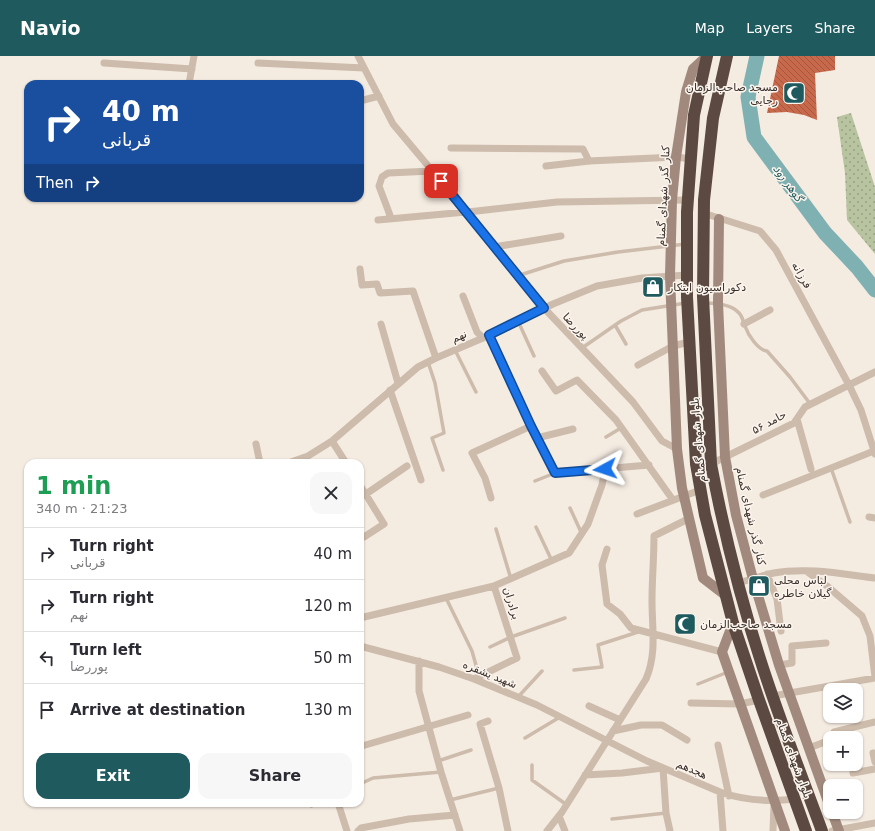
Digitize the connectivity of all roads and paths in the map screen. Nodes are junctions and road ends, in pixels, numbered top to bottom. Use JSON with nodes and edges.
{"nodes":[{"id":1,"x":194,"y":56,"type":"edge"},
{"id":2,"x":358,"y":56,"type":"edge"},
{"id":3,"x":707,"y":56,"type":"edge"},
{"id":4,"x":727,"y":56,"type":"edge"},
{"id":5,"x":104,"y":63,"type":"dead end"},
{"id":6,"x":258,"y":63,"type":"dead end"},
{"id":7,"x":364,"y":68,"type":"junction"},
{"id":8,"x":192,"y":69,"type":"junction"},
{"id":9,"x":191,"y":80,"type":"edge"},
{"id":10,"x":378,"y":96,"type":"junction"},
{"id":11,"x":364,"y":100,"type":"edge"},
{"id":12,"x":451,"y":148,"type":"dead end"},
{"id":13,"x":676,"y":157,"type":"junction"},
{"id":14,"x":690,"y":159,"type":"junction"},
{"id":15,"x":589,"y":161,"type":"junction"},
{"id":16,"x":546,"y":166,"type":"dead end"},
{"id":17,"x":432,"y":171,"type":"junction"},
{"id":18,"x":672,"y":200,"type":"junction"},
{"id":19,"x":688,"y":200,"type":"junction"},
{"id":20,"x":704,"y":200,"type":"junction"},
{"id":21,"x":466,"y":211,"type":"junction"},
{"id":22,"x":703,"y":213,"type":"junction"},
{"id":23,"x":391,"y":218,"type":"junction"},
{"id":24,"x":719,"y":219,"type":"junction"},
{"id":25,"x":378,"y":220,"type":"dead end"},
{"id":26,"x":561,"y":236,"type":"dead end"},
{"id":27,"x":687,"y":244,"type":"junction"},
{"id":28,"x":672,"y":246,"type":"junction"},
{"id":29,"x":494,"y":247,"type":"junction"},
{"id":30,"x":360,"y":269,"type":"dead end"},
{"id":31,"x":687,"y":275,"type":"junction"},
{"id":32,"x":517,"y":276,"type":"junction"},
{"id":33,"x":670,"y":276,"type":"junction"},
{"id":34,"x":463,"y":296,"type":"dead end"},
{"id":35,"x":687,"y":303,"type":"junction"},
{"id":36,"x":703,"y":303,"type":"junction"},
{"id":37,"x":718,"y":303,"type":"junction"},
{"id":38,"x":671,"y":305,"type":"junction"},
{"id":39,"x":544,"y":308,"type":"junction"},
{"id":40,"x":770,"y":310,"type":"dead end"},
{"id":41,"x":518,"y":321,"type":"junction"},
{"id":42,"x":381,"y":324,"type":"dead end"},
{"id":43,"x":744,"y":324,"type":"junction"},
{"id":44,"x":615,"y":325,"type":"junction"},
{"id":45,"x":486,"y":336,"type":"junction"},
{"id":46,"x":689,"y":342,"type":"junction"},
{"id":47,"x":626,"y":344,"type":"dead end"},
{"id":48,"x":673,"y":346,"type":"junction"},
{"id":49,"x":582,"y":348,"type":"junction"},
{"id":50,"x":455,"y":350,"type":"junction"},
{"id":51,"x":534,"y":356,"type":"dead end"},
{"id":52,"x":436,"y":358,"type":"junction"},
{"id":53,"x":428,"y":362,"type":"junction"},
{"id":54,"x":638,"y":365,"type":"dead end"},
{"id":55,"x":542,"y":371,"type":"dead end"},
{"id":56,"x":875,"y":372,"type":"edge"},
{"id":57,"x":721,"y":382,"type":"junction"},
{"id":58,"x":398,"y":383,"type":"junction"},
{"id":59,"x":706,"y":383,"type":"junction"},
{"id":60,"x":849,"y":386,"type":"junction"},
{"id":61,"x":390,"y":390,"type":"junction"},
{"id":62,"x":476,"y":392,"type":"dead end"},
{"id":63,"x":811,"y":405,"type":"junction"},
{"id":64,"x":797,"y":419,"type":"junction"},
{"id":65,"x":531,"y":426,"type":"junction"},
{"id":66,"x":622,"y":428,"type":"junction"},
{"id":67,"x":573,"y":429,"type":"dead end"},
{"id":68,"x":872,"y":436,"type":"edge"},
{"id":69,"x":606,"y":437,"type":"dead end"},
{"id":70,"x":537,"y":438,"type":"junction"},
{"id":71,"x":332,"y":441,"type":"junction"},
{"id":72,"x":256,"y":444,"type":"dead end"},
{"id":73,"x":677,"y":449,"type":"junction"},
{"id":74,"x":874,"y":453,"type":"edge"},
{"id":75,"x":725,"y":457,"type":"junction"},
{"id":76,"x":259,"y":459,"type":"edge"},
{"id":77,"x":309,"y":459,"type":"edge"},
{"id":78,"x":343,"y":459,"type":"edge"},
{"id":79,"x":711,"y":464,"type":"junction"},
{"id":80,"x":649,"y":465,"type":"junction"},
{"id":81,"x":407,"y":466,"type":"dead end"},
{"id":82,"x":831,"y":468,"type":"junction"},
{"id":83,"x":605,"y":469,"type":"junction"},
{"id":84,"x":811,"y":469,"type":"dead end"},
{"id":85,"x":443,"y":470,"type":"dead end"},
{"id":86,"x":555,"y":473,"type":"junction"},
{"id":87,"x":421,"y":480,"type":"dead end"},
{"id":88,"x":535,"y":481,"type":"dead end"},
{"id":89,"x":700,"y":490,"type":"junction"},
{"id":90,"x":364,"y":491,"type":"edge"},
{"id":91,"x":366,"y":494,"type":"junction"},
{"id":92,"x":683,"y":495,"type":"junction"},
{"id":93,"x":763,"y":495,"type":"dead end"},
{"id":94,"x":491,"y":498,"type":"dead end"},
{"id":95,"x":673,"y":500,"type":"junction"},
{"id":96,"x":570,"y":508,"type":"dead end"},
{"id":97,"x":637,"y":514,"type":"dead end"},
{"id":98,"x":688,"y":519,"type":"junction"},
{"id":99,"x":850,"y":522,"type":"dead end"},
{"id":100,"x":536,"y":528,"type":"dead end"},
{"id":101,"x":496,"y":529,"type":"dead end"},
{"id":102,"x":582,"y":534,"type":"junction"},
{"id":103,"x":364,"y":537,"type":"dead end"},
{"id":104,"x":607,"y":549,"type":"dead end"},
{"id":105,"x":552,"y":561,"type":"junction"},
{"id":106,"x":806,"y":571,"type":"junction"},
{"id":107,"x":767,"y":574,"type":"junction"},
{"id":108,"x":875,"y":578,"type":"edge"},
{"id":109,"x":511,"y":579,"type":"junction"},
{"id":110,"x":753,"y":579,"type":"junction"},
{"id":111,"x":738,"y":584,"type":"junction"},
{"id":112,"x":494,"y":586,"type":"junction"},
{"id":113,"x":725,"y":595,"type":"junction"},
{"id":114,"x":446,"y":598,"type":"junction"},
{"id":115,"x":364,"y":617,"type":"edge"},
{"id":116,"x":565,"y":618,"type":"dead end"},
{"id":117,"x":733,"y":623,"type":"junction"},
{"id":118,"x":641,"y":631,"type":"junction"},
{"id":119,"x":781,"y":632,"type":"dead end"},
{"id":120,"x":653,"y":634,"type":"junction"},
{"id":121,"x":511,"y":637,"type":"junction"},
{"id":122,"x":872,"y":637,"type":"edge"},
{"id":123,"x":826,"y":643,"type":"dead end"},
{"id":124,"x":364,"y":647,"type":"edge"},
{"id":125,"x":490,"y":647,"type":"dead end"},
{"id":126,"x":722,"y":652,"type":"junction"},
{"id":127,"x":420,"y":661,"type":"junction"},
{"id":128,"x":779,"y":666,"type":"junction"},
{"id":129,"x":574,"y":670,"type":"dead end"},
{"id":130,"x":542,"y":671,"type":"dead end"},
{"id":131,"x":729,"y":672,"type":"junction"},
{"id":132,"x":875,"y":677,"type":"edge"},
{"id":133,"x":476,"y":678,"type":"junction"},
{"id":134,"x":698,"y":684,"type":"dead end"},
{"id":135,"x":789,"y":694,"type":"junction"},
{"id":136,"x":773,"y":696,"type":"junction"},
{"id":137,"x":518,"y":697,"type":"junction"},
{"id":138,"x":759,"y":700,"type":"junction"},
{"id":139,"x":691,"y":704,"type":"dead end"},
{"id":140,"x":740,"y":704,"type":"junction"},
{"id":141,"x":589,"y":706,"type":"dead end"},
{"id":142,"x":468,"y":715,"type":"dead end"},
{"id":143,"x":560,"y":717,"type":"junction"},
{"id":144,"x":620,"y":720,"type":"junction"},
{"id":145,"x":488,"y":721,"type":"dead end"},
{"id":146,"x":875,"y":722,"type":"edge"},
{"id":147,"x":428,"y":726,"type":"junction"},
{"id":148,"x":613,"y":731,"type":"junction"},
{"id":149,"x":838,"y":731,"type":"edge"},
{"id":150,"x":525,"y":738,"type":"dead end"},
{"id":151,"x":687,"y":740,"type":"dead end"},
{"id":152,"x":606,"y":741,"type":"junction"},
{"id":153,"x":823,"y":742,"type":"edge"},
{"id":154,"x":364,"y":745,"type":"edge"},
{"id":155,"x":718,"y":745,"type":"dead end"},
{"id":156,"x":809,"y":748,"type":"junction"},
{"id":157,"x":472,"y":750,"type":"dead end"},
{"id":158,"x":873,"y":753,"type":"dead end"},
{"id":159,"x":438,"y":761,"type":"junction"},
{"id":160,"x":875,"y":762,"type":"edge"},
{"id":161,"x":532,"y":765,"type":"dead end"},
{"id":162,"x":663,"y":768,"type":"junction"},
{"id":163,"x":875,"y":769,"type":"edge"},
{"id":164,"x":441,"y":772,"type":"junction"},
{"id":165,"x":854,"y":773,"type":"dead end"},
{"id":166,"x":585,"y":775,"type":"junction"},
{"id":167,"x":364,"y":782,"type":"edge"},
{"id":168,"x":823,"y":787,"type":"edge"},
{"id":169,"x":498,"y":788,"type":"junction"},
{"id":170,"x":720,"y":792,"type":"junction"},
{"id":171,"x":729,"y":796,"type":"junction"},
{"id":172,"x":795,"y":799,"type":"junction"},
{"id":173,"x":450,"y":800,"type":"junction"},
{"id":174,"x":774,"y":801,"type":"junction"},
{"id":175,"x":566,"y":805,"type":"junction"},
{"id":176,"x":339,"y":807,"type":"edge"},
{"id":177,"x":666,"y":813,"type":"junction"},
{"id":178,"x":455,"y":815,"type":"junction"},
{"id":179,"x":559,"y":816,"type":"junction"},
{"id":180,"x":612,"y":819,"type":"dead end"},
{"id":181,"x":834,"y":819,"type":"edge"},
{"id":182,"x":875,"y":823,"type":"edge"},
{"id":183,"x":347,"y":831,"type":"edge"},
{"id":184,"x":358,"y":831,"type":"edge"},
{"id":185,"x":460,"y":831,"type":"edge"},
{"id":186,"x":508,"y":831,"type":"edge"},
{"id":187,"x":547,"y":831,"type":"edge"},
{"id":188,"x":565,"y":831,"type":"edge"},
{"id":189,"x":670,"y":831,"type":"edge"},
{"id":190,"x":723,"y":831,"type":"edge"},
{"id":191,"x":773,"y":831,"type":"edge"},
{"id":192,"x":785,"y":831,"type":"edge"},
{"id":193,"x":806,"y":831,"type":"edge"},
{"id":194,"x":822,"y":831,"type":"edge"},
{"id":195,"x":837,"y":831,"type":"edge"}],
"edges":[{"from":1,"to":8,"type":"street"},
{"from":2,"to":7,"type":"street","name":"پوررضا"},
{"from":3,"to":13,"type":"street","name":"کنار گذر شهدای گمنام"},
{"from":3,"to":14,"type":"highway","name":"بلوار شهدای گمنام"},
{"from":4,"to":20,"type":"highway","name":"بلوار شهدای گمنام"},
{"from":5,"to":8,"type":"street"},
{"from":6,"to":7,"type":"street"},
{"from":7,"to":10,"type":"street","name":"پوررضا"},
{"from":8,"to":9,"type":"street"},
{"from":10,"to":11,"type":"street"},
{"from":10,"to":17,"type":"street","name":"پوررضا"},
{"from":12,"to":15,"type":"street"},
{"from":13,"to":14,"type":"street"},
{"from":13,"to":15,"type":"street"},
{"from":13,"to":18,"type":"street","name":"کنار گذر شهدای گمنام"},
{"from":14,"to":19,"type":"highway","name":"بلوار شهدای گمنام"},
{"from":15,"to":16,"type":"street"},
{"from":17,"to":21,"type":"street","name":"پوررضا"},
{"from":17,"to":23,"type":"street"},
{"from":18,"to":19,"type":"street"},
{"from":18,"to":21,"type":"street"},
{"from":18,"to":28,"type":"street","name":"کنار گذر شهدای گمنام"},
{"from":19,"to":20,"type":"highway"},
{"from":19,"to":27,"type":"highway","name":"بلوار شهدای گمنام"},
{"from":20,"to":22,"type":"highway","name":"بلوار شهدای گمنام"},
{"from":21,"to":23,"type":"street"},
{"from":21,"to":29,"type":"street","name":"پوررضا"},
{"from":22,"to":24,"type":"street","name":"فرزانه"},
{"from":22,"to":36,"type":"highway","name":"بلوار شهدای گمنام"},
{"from":23,"to":25,"type":"street"},
{"from":24,"to":37,"type":"street","name":"کنار گذر شهدای گمنام"},
{"from":24,"to":60,"type":"street","name":"فرزانه"},
{"from":26,"to":29,"type":"street"},
{"from":27,"to":28,"type":"lane"},
{"from":27,"to":31,"type":"highway","name":"بلوار شهدای گمنام"},
{"from":28,"to":32,"type":"lane"},
{"from":28,"to":33,"type":"street","name":"کنار گذر شهدای گمنام"},
{"from":29,"to":32,"type":"street","name":"پوررضا"},
{"from":30,"to":52,"type":"street"},
{"from":31,"to":33,"type":"street","name":"نهم"},
{"from":31,"to":35,"type":"highway","name":"بلوار شهدای گمنام"},
{"from":32,"to":39,"type":"street","name":"پوررضا"},
{"from":33,"to":38,"type":"street","name":"کنار گذر شهدای گمنام"},
{"from":33,"to":39,"type":"street","name":"نهم"},
{"from":34,"to":45,"type":"street"},
{"from":35,"to":38,"type":"lane"},
{"from":35,"to":46,"type":"highway","name":"بلوار شهدای گمنام"},
{"from":36,"to":37,"type":"lane"},
{"from":36,"to":59,"type":"highway","name":"بلوار شهدای گمنام"},
{"from":37,"to":43,"type":"lane"},
{"from":37,"to":57,"type":"street","name":"کنار گذر شهدای گمنام"},
{"from":38,"to":44,"type":"lane"},
{"from":38,"to":48,"type":"street","name":"کنار گذر شهدای گمنام"},
{"from":39,"to":41,"type":"street","name":"نهم"},
{"from":39,"to":49,"type":"street","name":"پوررضا"},
{"from":40,"to":43,"type":"street"},
{"from":41,"to":45,"type":"street","name":"نهم"},
{"from":41,"to":51,"type":"lane"},
{"from":42,"to":58,"type":"street"},
{"from":43,"to":63,"type":"lane"},
{"from":44,"to":47,"type":"lane"},
{"from":44,"to":49,"type":"lane"},
{"from":45,"to":50,"type":"street","name":"نهم"},
{"from":45,"to":65,"type":"street"},
{"from":46,"to":48,"type":"street"},
{"from":46,"to":89,"type":"highway","name":"بلوار شهدای گمنام"},
{"from":48,"to":54,"type":"street"},
{"from":48,"to":73,"type":"street","name":"کنار گذر شهدای گمنام"},
{"from":49,"to":73,"type":"street","name":"پوررضا"},
{"from":50,"to":52,"type":"street","name":"نهم"},
{"from":50,"to":62,"type":"lane"},
{"from":52,"to":53,"type":"street","name":"نهم"},
{"from":53,"to":58,"type":"street","name":"نهم"},
{"from":53,"to":85,"type":"lane"},
{"from":55,"to":66,"type":"street"},
{"from":56,"to":60,"type":"street","name":"حامد ۵۶"},
{"from":57,"to":59,"type":"street"},
{"from":57,"to":75,"type":"street","name":"کنار گذر شهدای گمنام"},
{"from":58,"to":61,"type":"street","name":"نهم"},
{"from":59,"to":79,"type":"highway","name":"بلوار شهدای گمنام"},
{"from":60,"to":63,"type":"street","name":"حامد ۵۶"},
{"from":60,"to":68,"type":"street","name":"فرزانه"},
{"from":61,"to":71,"type":"street","name":"نهم"},
{"from":61,"to":87,"type":"street"},
{"from":63,"to":64,"type":"street","name":"حامد ۵۶"},
{"from":64,"to":75,"type":"street","name":"حامد ۵۶"},
{"from":64,"to":84,"type":"street"},
{"from":65,"to":70,"type":"street"},
{"from":65,"to":94,"type":"street"},
{"from":66,"to":69,"type":"lane"},
{"from":66,"to":80,"type":"street"},
{"from":67,"to":70,"type":"street"},
{"from":68,"to":74,"type":"street","name":"فرزانه"},
{"from":70,"to":86,"type":"street"},
{"from":71,"to":77,"type":"street","name":"نهم"},
{"from":71,"to":78,"type":"street"},
{"from":72,"to":76,"type":"street"},
{"from":73,"to":92,"type":"street","name":"کنار گذر شهدای گمنام"},
{"from":74,"to":82,"type":"street"},
{"from":75,"to":79,"type":"street","name":"حامد ۵۶"},
{"from":75,"to":110,"type":"street","name":"کنار گذر شهدای گمنام"},
{"from":79,"to":111,"type":"highway","name":"بلوار شهدای گمنام"},
{"from":80,"to":83,"type":"street"},
{"from":80,"to":95,"type":"street"},
{"from":81,"to":91,"type":"street"},
{"from":82,"to":93,"type":"street"},
{"from":82,"to":99,"type":"lane"},
{"from":83,"to":86,"type":"street"},
{"from":83,"to":102,"type":"street"},
{"from":86,"to":88,"type":"lane"},
{"from":89,"to":92,"type":"street"},
{"from":89,"to":113,"type":"highway","name":"بلوار شهدای گمنام"},
{"from":90,"to":91,"type":"street"},
{"from":91,"to":103,"type":"street"},
{"from":92,"to":95,"type":"street"},
{"from":92,"to":98,"type":"street","name":"کنار گذر شهدای گمنام"},
{"from":95,"to":97,"type":"street"},
{"from":96,"to":102,"type":"lane"},
{"from":98,"to":113,"type":"street","name":"کنار گذر شهدای گمنام"},
{"from":98,"to":120,"type":"street"},
{"from":100,"to":105,"type":"lane"},
{"from":101,"to":109,"type":"lane"},
{"from":102,"to":105,"type":"street","name":"برادران"},
{"from":104,"to":118,"type":"street"},
{"from":105,"to":109,"type":"street","name":"برادران"},
{"from":106,"to":107,"type":"street"},
{"from":106,"to":108,"type":"street"},
{"from":106,"to":122,"type":"street"},
{"from":107,"to":110,"type":"street"},
{"from":107,"to":119,"type":"street"},
{"from":109,"to":112,"type":"street","name":"برادران"},
{"from":110,"to":111,"type":"street"},
{"from":110,"to":128,"type":"street","name":"کنار گذر شهدای گمنام"},
{"from":111,"to":136,"type":"highway","name":"بلوار شهدای گمنام"},
{"from":112,"to":114,"type":"street"},
{"from":112,"to":121,"type":"street","name":"برادران"},
{"from":113,"to":117,"type":"highway","name":"بلوار شهدای گمنام"},
{"from":114,"to":115,"type":"street"},
{"from":114,"to":133,"type":"lane"},
{"from":116,"to":121,"type":"lane"},
{"from":117,"to":126,"type":"street"},
{"from":117,"to":138,"type":"highway","name":"بلوار شهدای گمنام"},
{"from":118,"to":120,"type":"street"},
{"from":118,"to":129,"type":"lane"},
{"from":120,"to":126,"type":"street"},
{"from":120,"to":144,"type":"street"},
{"from":121,"to":125,"type":"lane"},
{"from":121,"to":133,"type":"street","name":"برادران"},
{"from":122,"to":132,"type":"street"},
{"from":123,"to":128,"type":"street"},
{"from":124,"to":127,"type":"street","name":"شهید یشقره"},
{"from":126,"to":131,"type":"street"},
{"from":127,"to":133,"type":"street","name":"شهید یشقره"},
{"from":127,"to":147,"type":"street"},
{"from":128,"to":135,"type":"street","name":"کنار گذر شهدای گمنام"},
{"from":130,"to":137,"type":"lane"},
{"from":131,"to":134,"type":"lane"},
{"from":131,"to":140,"type":"street"},
{"from":132,"to":135,"type":"street"},
{"from":133,"to":137,"type":"street","name":"شهید یشقره"},
{"from":135,"to":136,"type":"street"},
{"from":135,"to":156,"type":"street","name":"کنار گذر شهدای گمنام"},
{"from":136,"to":194,"type":"highway","name":"بلوار شهدای گمنام"},
{"from":137,"to":143,"type":"street","name":"شهید یشقره"},
{"from":138,"to":140,"type":"street"},
{"from":138,"to":172,"type":"highway","name":"بلوار شهدای گمنام"},
{"from":139,"to":140,"type":"street"},
{"from":140,"to":174,"type":"street"},
{"from":141,"to":144,"type":"street"},
{"from":142,"to":147,"type":"street"},
{"from":143,"to":150,"type":"lane"},
{"from":143,"to":152,"type":"street","name":"شهید یشقره"},
{"from":144,"to":148,"type":"street"},
{"from":145,"to":169,"type":"street"},
{"from":146,"to":149,"type":"street"},
{"from":147,"to":154,"type":"street"},
{"from":147,"to":159,"type":"street"},
{"from":148,"to":151,"type":"street"},
{"from":148,"to":152,"type":"street"},
{"from":152,"to":162,"type":"street","name":"هجدهم"},
{"from":152,"to":166,"type":"street"},
{"from":153,"to":156,"type":"street"},
{"from":155,"to":171,"type":"street"},
{"from":156,"to":168,"type":"street","name":"کنار گذر شهدای گمنام"},
{"from":157,"to":159,"type":"lane"},
{"from":158,"to":160,"type":"street"},
{"from":159,"to":164,"type":"street"},
{"from":161,"to":175,"type":"lane"},
{"from":162,"to":166,"type":"street"},
{"from":162,"to":170,"type":"street","name":"هجدهم"},
{"from":162,"to":177,"type":"street"},
{"from":163,"to":165,"type":"street"},
{"from":164,"to":167,"type":"lane"},
{"from":164,"to":173,"type":"street"},
{"from":166,"to":175,"type":"street"},
{"from":169,"to":173,"type":"lane"},
{"from":169,"to":186,"type":"street"},
{"from":170,"to":171,"type":"street","name":"هجدهم"},
{"from":170,"to":190,"type":"street"},
{"from":171,"to":174,"type":"street","name":"هجدهم"},
{"from":172,"to":174,"type":"street","name":"هجدهم"},
{"from":172,"to":193,"type":"highway","name":"بلوار شهدای گمنام"},
{"from":173,"to":178,"type":"street"},
{"from":174,"to":191,"type":"street"},
{"from":174,"to":192,"type":"street"},
{"from":175,"to":179,"type":"street"},
{"from":176,"to":183,"type":"street"},
{"from":177,"to":180,"type":"lane"},
{"from":177,"to":189,"type":"street"},
{"from":178,"to":184,"type":"street"},
{"from":178,"to":185,"type":"street"},
{"from":179,"to":187,"type":"street"},
{"from":179,"to":188,"type":"street"},
{"from":181,"to":195,"type":"street"},
{"from":182,"to":195,"type":"street"}]}
